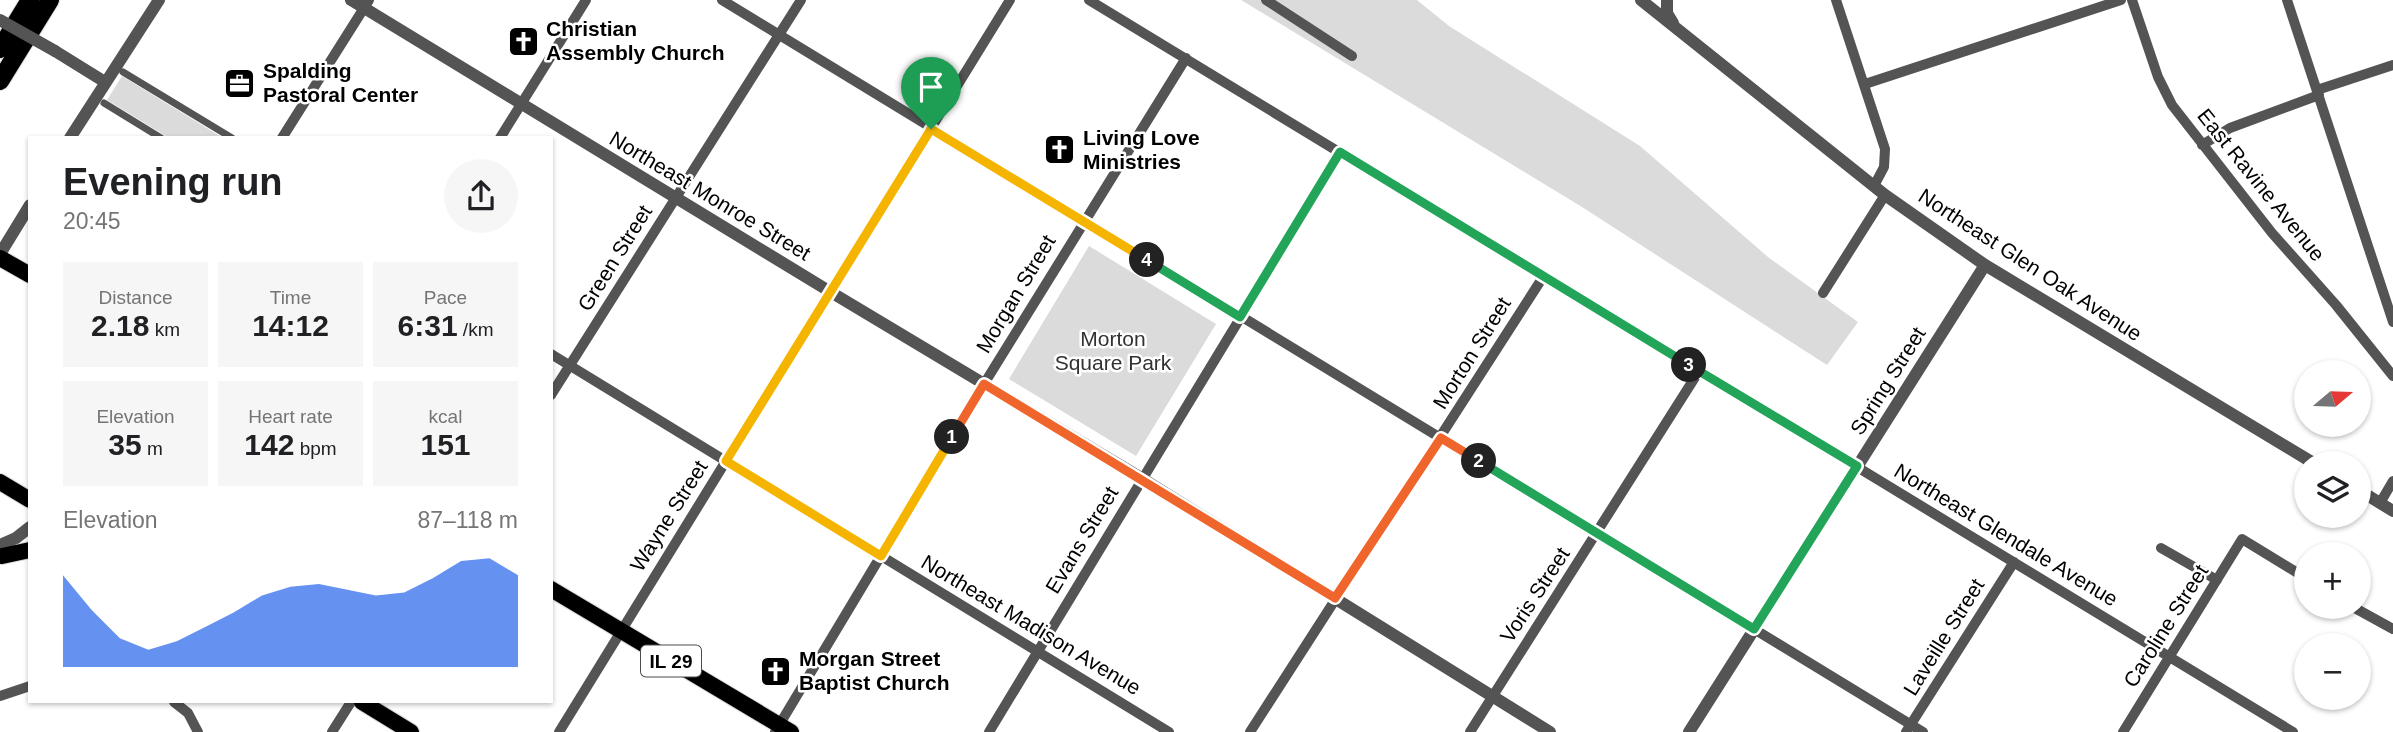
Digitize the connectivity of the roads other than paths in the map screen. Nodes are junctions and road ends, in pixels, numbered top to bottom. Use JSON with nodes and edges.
{"nodes":[{"id":1,"x":50,"y":0,"type":"edge"},
{"id":2,"x":159,"y":0,"type":"edge"},
{"id":3,"x":351,"y":0,"type":"edge"},
{"id":4,"x":586,"y":0,"type":"edge"},
{"id":5,"x":722,"y":0,"type":"edge"},
{"id":6,"x":801,"y":0,"type":"edge"},
{"id":7,"x":1010,"y":0,"type":"edge"},
{"id":8,"x":1089,"y":0,"type":"edge"},
{"id":9,"x":1266,"y":0,"type":"edge"},
{"id":10,"x":1641,"y":0,"type":"edge"},
{"id":11,"x":1667,"y":0,"type":"edge"},
{"id":12,"x":1836,"y":0,"type":"edge"},
{"id":13,"x":2121,"y":0,"type":"edge"},
{"id":14,"x":2132,"y":0,"type":"edge"},
{"id":15,"x":2287,"y":0,"type":"edge"},
{"id":16,"x":367,"y":4,"type":"edge"},
{"id":17,"x":26,"y":6,"type":"edge"},
{"id":18,"x":0,"y":20,"type":"edge"},
{"id":19,"x":1681,"y":31,"type":"junction"},
{"id":20,"x":779,"y":35,"type":"junction"},
{"id":21,"x":0,"y":36,"type":"edge"},
{"id":22,"x":7,"y":53,"type":"edge"},
{"id":23,"x":1352,"y":56,"type":"dead end"},
{"id":24,"x":1186,"y":58,"type":"junction"},
{"id":25,"x":2393,"y":65,"type":"edge"},
{"id":26,"x":123,"y":72,"type":"dead end"},
{"id":27,"x":104,"y":82,"type":"junction"},
{"id":28,"x":0,"y":83,"type":"edge"},
{"id":29,"x":1864,"y":84,"type":"junction"},
{"id":30,"x":2318,"y":93,"type":"junction"},
{"id":31,"x":104,"y":103,"type":"dead end"},
{"id":32,"x":521,"y":104,"type":"junction"},
{"id":33,"x":238,"y":129,"type":"dead end"},
{"id":34,"x":931,"y":129,"type":"junction"},
{"id":35,"x":72,"y":136,"type":"edge"},
{"id":36,"x":158,"y":136,"type":"edge"},
{"id":37,"x":229,"y":136,"type":"edge"},
{"id":38,"x":233,"y":136,"type":"edge"},
{"id":39,"x":283,"y":136,"type":"edge"},
{"id":40,"x":501,"y":136,"type":"edge"},
{"id":41,"x":2203,"y":145,"type":"junction"},
{"id":42,"x":1340,"y":152,"type":"junction"},
{"id":43,"x":1874,"y":186,"type":"junction"},
{"id":44,"x":1885,"y":195,"type":"junction"},
{"id":45,"x":676,"y":198,"type":"junction"},
{"id":46,"x":28,"y":208,"type":"edge"},
{"id":47,"x":1084,"y":221,"type":"junction"},
{"id":48,"x":0,"y":256,"type":"edge"},
{"id":49,"x":1985,"y":265,"type":"junction"},
{"id":50,"x":28,"y":274,"type":"edge"},
{"id":51,"x":1543,"y":277,"type":"junction"},
{"id":52,"x":829,"y":291,"type":"junction"},
{"id":53,"x":1823,"y":293,"type":"dead end"},
{"id":54,"x":1240,"y":317,"type":"junction"},
{"id":55,"x":2393,"y":322,"type":"edge"},
{"id":56,"x":553,"y":355,"type":"edge"},
{"id":57,"x":570,"y":365,"type":"junction"},
{"id":58,"x":1699,"y":371,"type":"junction"},
{"id":59,"x":2393,"y":376,"type":"edge"},
{"id":60,"x":984,"y":384,"type":"junction"},
{"id":61,"x":553,"y":393,"type":"edge"},
{"id":62,"x":1441,"y":438,"type":"junction"},
{"id":63,"x":2294,"y":451,"type":"edge"},
{"id":64,"x":726,"y":461,"type":"junction"},
{"id":65,"x":1857,"y":466,"type":"junction"},
{"id":66,"x":1141,"y":478,"type":"junction"},
{"id":67,"x":2393,"y":481,"type":"edge"},
{"id":68,"x":0,"y":482,"type":"edge"},
{"id":69,"x":2371,"y":497,"type":"edge"},
{"id":70,"x":28,"y":499,"type":"edge"},
{"id":71,"x":2380,"y":503,"type":"junction"},
{"id":72,"x":2393,"y":510,"type":"edge"},
{"id":73,"x":28,"y":529,"type":"edge"},
{"id":74,"x":1597,"y":534,"type":"junction"},
{"id":75,"x":28,"y":541,"type":"edge"},
{"id":76,"x":2161,"y":548,"type":"dead end"},
{"id":77,"x":28,"y":550,"type":"edge"},
{"id":78,"x":1,"y":552,"type":"edge"},
{"id":79,"x":881,"y":556,"type":"junction"},
{"id":80,"x":2014,"y":562,"type":"junction"},
{"id":81,"x":2294,"y":572,"type":"edge"},
{"id":82,"x":2217,"y":580,"type":"junction"},
{"id":83,"x":553,"y":590,"type":"edge"},
{"id":84,"x":1335,"y":598,"type":"junction"},
{"id":85,"x":2371,"y":617,"type":"edge"},
{"id":86,"x":1754,"y":629,"type":"junction"},
{"id":87,"x":2393,"y":629,"type":"edge"},
{"id":88,"x":620,"y":631,"type":"junction"},
{"id":89,"x":1038,"y":651,"type":"junction"},
{"id":90,"x":2170,"y":657,"type":"junction"},
{"id":91,"x":28,"y":687,"type":"edge"},
{"id":92,"x":0,"y":696,"type":"edge"},
{"id":93,"x":1492,"y":696,"type":"junction"},
{"id":94,"x":175,"y":703,"type":"edge"},
{"id":95,"x":350,"y":703,"type":"edge"},
{"id":96,"x":364,"y":703,"type":"edge"},
{"id":97,"x":1909,"y":729,"type":"edge"},
{"id":98,"x":781,"y":730,"type":"edge"},
{"id":99,"x":198,"y":732,"type":"edge"},
{"id":100,"x":332,"y":732,"type":"edge"},
{"id":101,"x":411,"y":732,"type":"edge"},
{"id":102,"x":559,"y":732,"type":"edge"},
{"id":103,"x":989,"y":732,"type":"edge"},
{"id":104,"x":1169,"y":732,"type":"edge"},
{"id":105,"x":1250,"y":732,"type":"edge"},
{"id":106,"x":1470,"y":732,"type":"edge"},
{"id":107,"x":1550,"y":732,"type":"edge"},
{"id":108,"x":1689,"y":732,"type":"edge"},
{"id":109,"x":1923,"y":732,"type":"edge"},
{"id":110,"x":2123,"y":732,"type":"edge"},
{"id":111,"x":2293,"y":732,"type":"edge"}],
"edges":[{"from":1,"to":22,"type":"highway"},
{"from":2,"to":27,"type":"street"},
{"from":3,"to":16,"type":"street","name":"Northeast Monroe Street"},
{"from":4,"to":32,"type":"street"},
{"from":5,"to":20,"type":"street"},
{"from":6,"to":20,"type":"street","name":"Green Street"},
{"from":7,"to":34,"type":"street","name":"Wayne Street"},
{"from":8,"to":24,"type":"street","name":"Northeast Glendale Avenue"},
{"from":9,"to":23,"type":"street"},
{"from":10,"to":19,"type":"street","name":"Northeast Glen Oak Avenue"},
{"from":11,"to":19,"type":"street"},
{"from":12,"to":29,"type":"street"},
{"from":13,"to":29,"type":"street"},
{"from":14,"to":41,"type":"street","name":"East Ravine Avenue"},
{"from":15,"to":30,"type":"street"},
{"from":16,"to":32,"type":"street","name":"Northeast Monroe Street"},
{"from":16,"to":39,"type":"street"},
{"from":17,"to":21,"type":"highway"},
{"from":17,"to":22,"type":"highway"},
{"from":18,"to":27,"type":"street","bridge":true},
{"from":19,"to":43,"type":"street","name":"Northeast Glen Oak Avenue"},
{"from":20,"to":34,"type":"street"},
{"from":20,"to":45,"type":"street","name":"Green Street"},
{"from":22,"to":28,"type":"highway"},
{"from":24,"to":42,"type":"street","name":"Northeast Glendale Avenue"},
{"from":24,"to":47,"type":"street","name":"Morgan Street"},
{"from":25,"to":30,"type":"street"},
{"from":26,"to":37,"type":"street"},
{"from":27,"to":35,"type":"street"},
{"from":29,"to":43,"type":"street"},
{"from":30,"to":41,"type":"street"},
{"from":30,"to":55,"type":"street"},
{"from":31,"to":36,"type":"street"},
{"from":32,"to":40,"type":"street"},
{"from":32,"to":45,"type":"street","name":"Northeast Monroe Street"},
{"from":33,"to":38,"type":"street"},
{"from":34,"to":47,"type":"street"},
{"from":34,"to":52,"type":"street","name":"Wayne Street"},
{"from":41,"to":59,"type":"street","name":"East Ravine Avenue"},
{"from":42,"to":51,"type":"street","name":"Northeast Glendale Avenue"},
{"from":42,"to":54,"type":"street","name":"Evans Street"},
{"from":43,"to":44,"type":"street","name":"Northeast Glen Oak Avenue"},
{"from":44,"to":49,"type":"street","name":"Northeast Glen Oak Avenue"},
{"from":44,"to":53,"type":"street"},
{"from":45,"to":52,"type":"street","name":"Northeast Monroe Street"},
{"from":45,"to":57,"type":"street","name":"Green Street"},
{"from":46,"to":48,"type":"street"},
{"from":47,"to":54,"type":"street"},
{"from":47,"to":60,"type":"street","name":"Morgan Street"},
{"from":48,"to":50,"type":"main road"},
{"from":49,"to":63,"type":"street","name":"Northeast Glen Oak Avenue"},
{"from":49,"to":65,"type":"street","name":"Spring Street"},
{"from":51,"to":58,"type":"street","name":"Northeast Glendale Avenue"},
{"from":51,"to":62,"type":"street","name":"Morton Street"},
{"from":52,"to":60,"type":"street","name":"Northeast Monroe Street"},
{"from":52,"to":64,"type":"street","name":"Wayne Street"},
{"from":54,"to":62,"type":"street"},
{"from":54,"to":66,"type":"street","name":"Evans Street"},
{"from":56,"to":57,"type":"street","name":"Northeast Madison Avenue"},
{"from":57,"to":61,"type":"street","name":"Green Street"},
{"from":57,"to":64,"type":"street","name":"Northeast Madison Avenue"},
{"from":58,"to":65,"type":"street","name":"Northeast Glendale Avenue"},
{"from":58,"to":74,"type":"street","name":"Voris Street"},
{"from":60,"to":66,"type":"street","name":"Northeast Monroe Street"},
{"from":60,"to":79,"type":"street","name":"Morgan Street"},
{"from":62,"to":74,"type":"street"},
{"from":62,"to":84,"type":"street","name":"Morton Street"},
{"from":64,"to":79,"type":"street","name":"Northeast Madison Avenue"},
{"from":64,"to":88,"type":"street","name":"Wayne Street"},
{"from":65,"to":80,"type":"street","name":"Northeast Glendale Avenue"},
{"from":65,"to":86,"type":"street","name":"Spring Street"},
{"from":66,"to":84,"type":"street","name":"Northeast Monroe Street"},
{"from":66,"to":89,"type":"street","name":"Evans Street"},
{"from":67,"to":71,"type":"street"},
{"from":68,"to":70,"type":"main road"},
{"from":69,"to":71,"type":"street"},
{"from":71,"to":72,"type":"street"},
{"from":73,"to":78,"type":"street"},
{"from":74,"to":86,"type":"street"},
{"from":74,"to":93,"type":"street","name":"Voris Street"},
{"from":75,"to":78,"type":"street"},
{"from":76,"to":82,"type":"street"},
{"from":77,"to":78,"type":"main road"},
{"from":79,"to":89,"type":"street","name":"Northeast Madison Avenue"},
{"from":79,"to":98,"type":"street","name":"Morgan Street"},
{"from":80,"to":90,"type":"street","name":"Northeast Glendale Avenue"},
{"from":80,"to":97,"type":"street","name":"Laveille Street"},
{"from":81,"to":82,"type":"street","name":"Caroline Street"},
{"from":82,"to":90,"type":"street","name":"Caroline Street"},
{"from":83,"to":88,"type":"main road","number":"IL 29"},
{"from":84,"to":93,"type":"street","name":"Northeast Monroe Street"},
{"from":84,"to":105,"type":"street","name":"Morton Street"},
{"from":85,"to":87,"type":"street"},
{"from":86,"to":97,"type":"street"},
{"from":86,"to":108,"type":"street","name":"Spring Street"},
{"from":88,"to":98,"type":"main road","number":"IL 29"},
{"from":88,"to":102,"type":"street","name":"Wayne Street"},
{"from":89,"to":103,"type":"street","name":"Evans Street"},
{"from":89,"to":104,"type":"street","name":"Northeast Madison Avenue"},
{"from":90,"to":110,"type":"street","name":"Caroline Street"},
{"from":90,"to":111,"type":"street","name":"Northeast Glendale Avenue"},
{"from":91,"to":92,"type":"street"},
{"from":93,"to":106,"type":"street","name":"Voris Street"},
{"from":93,"to":107,"type":"street","name":"Northeast Monroe Street"},
{"from":94,"to":99,"type":"street"},
{"from":95,"to":100,"type":"street"},
{"from":96,"to":101,"type":"main road"},
{"from":97,"to":109,"type":"street"}]}
